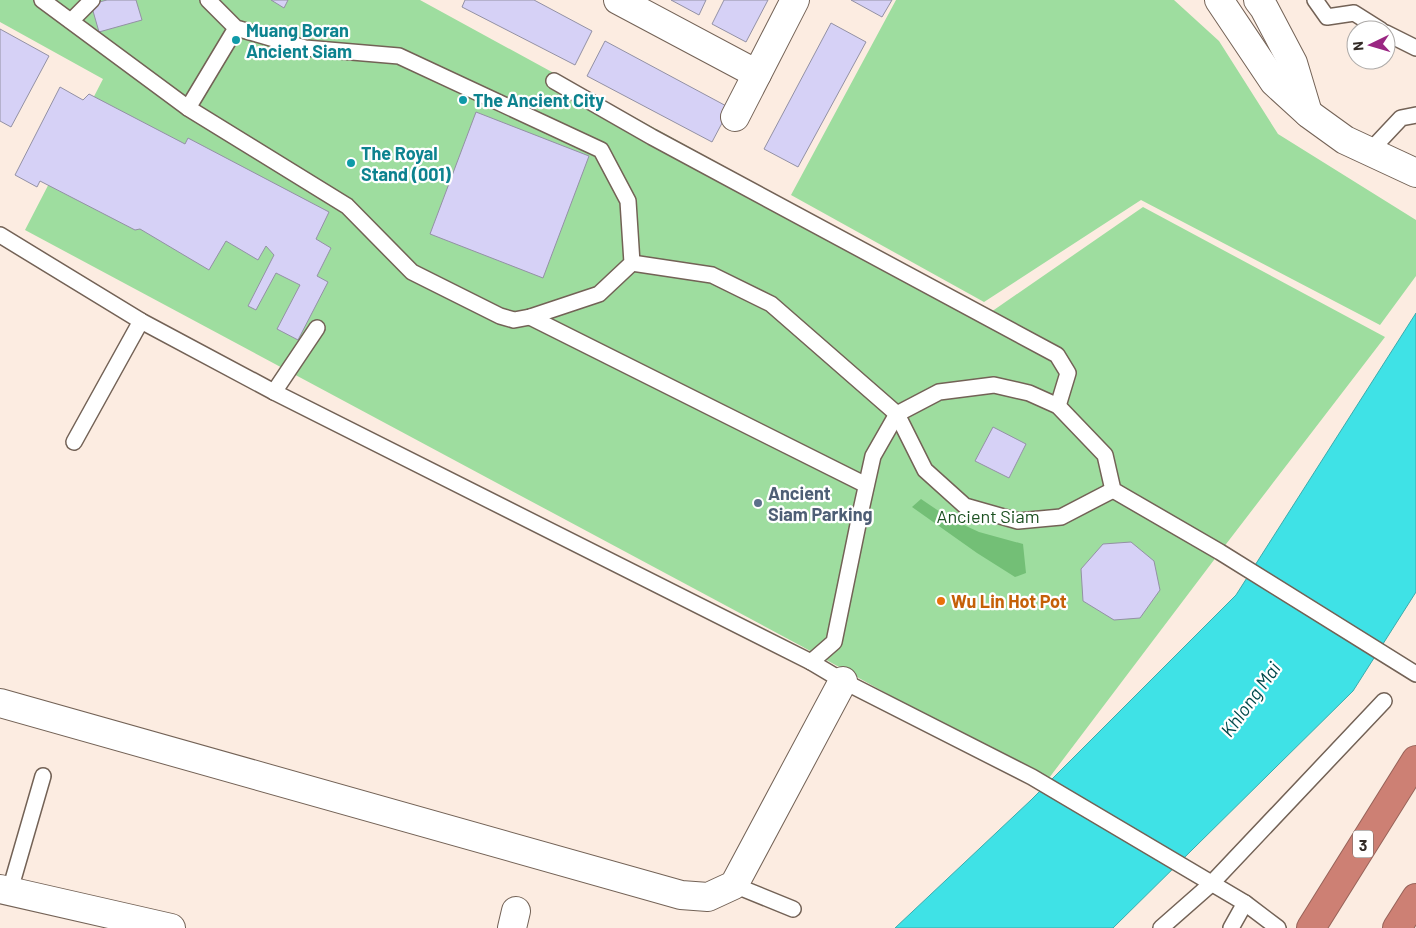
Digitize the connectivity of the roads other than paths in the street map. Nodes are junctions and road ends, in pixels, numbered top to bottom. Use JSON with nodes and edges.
{"nodes":[{"id":1,"x":42,"y":0,"type":"edge"},
{"id":2,"x":92,"y":0,"type":"edge"},
{"id":3,"x":208,"y":0,"type":"edge"},
{"id":4,"x":618,"y":0,"type":"edge"},
{"id":5,"x":795,"y":0,"type":"edge"},
{"id":6,"x":1218,"y":0,"type":"edge"},
{"id":7,"x":1258,"y":0,"type":"edge"},
{"id":8,"x":1315,"y":0,"type":"edge"},
{"id":9,"x":1365,"y":20,"type":"edge"},
{"id":10,"x":71,"y":22,"type":"junction"},
{"id":11,"x":236,"y":28,"type":"junction"},
{"id":12,"x":1396,"y":38,"type":"edge"},
{"id":13,"x":1416,"y":48,"type":"edge"},
{"id":14,"x":757,"y":74,"type":"junction"},
{"id":15,"x":554,"y":81,"type":"dead end"},
{"id":16,"x":188,"y":108,"type":"junction"},
{"id":17,"x":1309,"y":114,"type":"junction"},
{"id":18,"x":1416,"y":115,"type":"edge"},
{"id":19,"x":736,"y":117,"type":"dead end"},
{"id":20,"x":1370,"y":151,"type":"junction"},
{"id":21,"x":1416,"y":173,"type":"edge"},
{"id":22,"x":0,"y":235,"type":"edge"},
{"id":23,"x":632,"y":263,"type":"junction"},
{"id":24,"x":530,"y":317,"type":"junction"},
{"id":25,"x":141,"y":321,"type":"junction"},
{"id":26,"x":317,"y":328,"type":"dead end"},
{"id":27,"x":274,"y":392,"type":"junction"},
{"id":28,"x":1058,"y":406,"type":"junction"},
{"id":29,"x":897,"y":414,"type":"junction"},
{"id":30,"x":74,"y":442,"type":"dead end"},
{"id":31,"x":866,"y":486,"type":"junction"},
{"id":32,"x":1113,"y":490,"type":"junction"},
{"id":33,"x":811,"y":662,"type":"junction"},
{"id":34,"x":1416,"y":674,"type":"edge"},
{"id":35,"x":843,"y":681,"type":"junction"},
{"id":36,"x":1384,"y":701,"type":"dead end"},
{"id":37,"x":0,"y":703,"type":"edge"},
{"id":38,"x":1416,"y":760,"type":"edge"},
{"id":39,"x":43,"y":776,"type":"dead end"},
{"id":40,"x":1211,"y":884,"type":"junction"},
{"id":41,"x":734,"y":885,"type":"junction"},
{"id":42,"x":5,"y":890,"type":"edge"},
{"id":43,"x":1416,"y":898,"type":"edge"},
{"id":44,"x":1244,"y":903,"type":"junction"},
{"id":45,"x":794,"y":909,"type":"dead end"},
{"id":46,"x":171,"y":928,"type":"edge"},
{"id":47,"x":1161,"y":928,"type":"edge"},
{"id":48,"x":1231,"y":928,"type":"edge"},
{"id":49,"x":1278,"y":928,"type":"edge"},
{"id":50,"x":1311,"y":928,"type":"edge"},
{"id":51,"x":1397,"y":928,"type":"edge"}],
"edges":[{"from":1,"to":10,"type":"lane"},
{"from":2,"to":10,"type":"lane"},
{"from":3,"to":11,"type":"lane"},
{"from":4,"to":14,"type":"street"},
{"from":5,"to":14,"type":"street"},
{"from":6,"to":17,"type":"street"},
{"from":7,"to":17,"type":"street"},
{"from":8,"to":9,"type":"lane"},
{"from":10,"to":16,"type":"lane"},
{"from":11,"to":16,"type":"lane"},
{"from":11,"to":23,"type":"lane"},
{"from":12,"to":13,"type":"lane"},
{"from":14,"to":19,"type":"street"},
{"from":15,"to":28,"type":"lane"},
{"from":16,"to":24,"type":"lane"},
{"from":17,"to":20,"type":"street"},
{"from":18,"to":20,"type":"lane"},
{"from":20,"to":21,"type":"street"},
{"from":22,"to":25,"type":"lane"},
{"from":23,"to":24,"type":"lane"},
{"from":23,"to":29,"type":"lane"},
{"from":24,"to":31,"type":"lane"},
{"from":25,"to":27,"type":"lane"},
{"from":25,"to":30,"type":"lane"},
{"from":26,"to":27,"type":"lane"},
{"from":27,"to":33,"type":"lane"},
{"from":28,"to":29,"type":"lane"},
{"from":28,"to":32,"type":"lane"},
{"from":29,"to":31,"type":"lane"},
{"from":29,"to":32,"type":"lane"},
{"from":31,"to":33,"type":"lane"},
{"from":32,"to":34,"type":"lane"},
{"from":33,"to":35,"type":"lane"},
{"from":35,"to":40,"type":"lane"},
{"from":35,"to":41,"type":"street"},
{"from":36,"to":40,"type":"lane"},
{"from":37,"to":41,"type":"street"},
{"from":38,"to":50,"type":"highway","number":"3"},
{"from":39,"to":42,"type":"lane"},
{"from":40,"to":44,"type":"lane"},
{"from":40,"to":47,"type":"lane"},
{"from":41,"to":45,"type":"lane"},
{"from":42,"to":46,"type":"street"},
{"from":43,"to":51,"type":"highway"},
{"from":44,"to":48,"type":"lane"},
{"from":44,"to":49,"type":"lane"}]}
